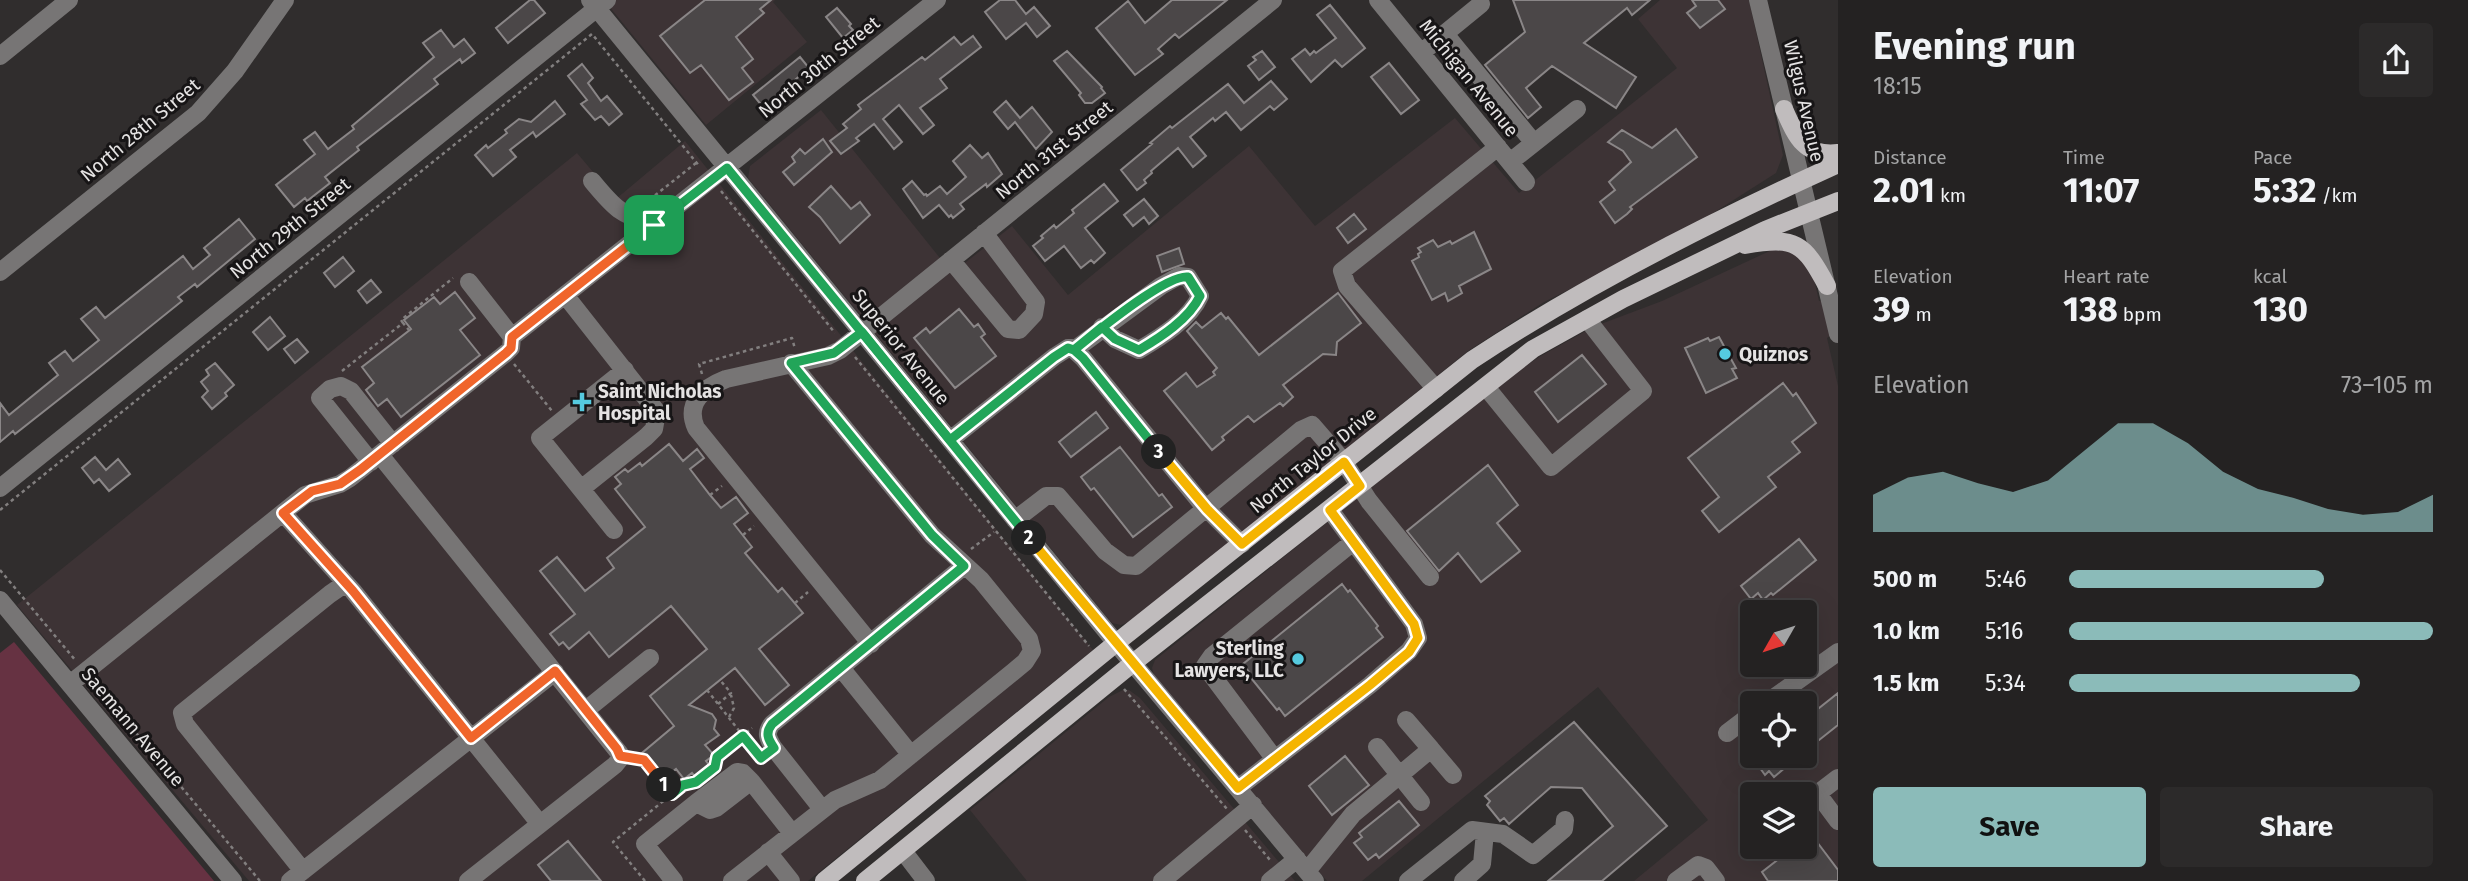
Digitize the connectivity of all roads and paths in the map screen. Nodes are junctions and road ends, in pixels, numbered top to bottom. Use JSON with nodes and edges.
{"nodes":[{"id":1,"x":69,"y":0,"type":"edge"},
{"id":2,"x":285,"y":0,"type":"edge"},
{"id":3,"x":937,"y":0,"type":"edge"},
{"id":4,"x":1273,"y":0,"type":"edge"},
{"id":5,"x":1378,"y":0,"type":"edge"},
{"id":6,"x":1758,"y":0,"type":"edge"},
{"id":7,"x":598,"y":3,"type":"edge"},
{"id":8,"x":1481,"y":4,"type":"dead end"},
{"id":9,"x":1445,"y":34,"type":"junction"},
{"id":10,"x":1421,"y":53,"type":"junction"},
{"id":11,"x":0,"y":56,"type":"edge"},
{"id":12,"x":1577,"y":109,"type":"dead end"},
{"id":13,"x":1784,"y":109,"type":"junction"},
{"id":14,"x":1534,"y":143,"type":"junction"},
{"id":15,"x":1498,"y":147,"type":"junction"},
{"id":16,"x":1838,"y":153,"type":"edge"},
{"id":17,"x":1510,"y":162,"type":"junction"},
{"id":18,"x":696,"y":163,"type":"dead end"},
{"id":19,"x":1838,"y":164,"type":"edge"},
{"id":20,"x":727,"y":168,"type":"junction"},
{"id":21,"x":592,"y":181,"type":"dead end"},
{"id":22,"x":1801,"y":181,"type":"junction"},
{"id":23,"x":1527,"y":182,"type":"dead end"},
{"id":24,"x":1838,"y":201,"type":"edge"},
{"id":25,"x":1810,"y":212,"type":"junction"},
{"id":26,"x":628,"y":216,"type":"junction"},
{"id":27,"x":654,"y":225,"type":"junction"},
{"id":28,"x":984,"y":233,"type":"junction"},
{"id":29,"x":1725,"y":250,"type":"junction"},
{"id":30,"x":951,"y":260,"type":"junction"},
{"id":31,"x":0,"y":272,"type":"edge"},
{"id":32,"x":461,"y":280,"type":"joint"},
{"id":33,"x":1827,"y":286,"type":"junction"},
{"id":34,"x":565,"y":295,"type":"junction"},
{"id":35,"x":1587,"y":319,"type":"junction"},
{"id":36,"x":403,"y":323,"type":"junction"},
{"id":37,"x":1102,"y":327,"type":"junction"},
{"id":38,"x":409,"y":330,"type":"dead end"},
{"id":39,"x":862,"y":332,"type":"junction"},
{"id":40,"x":1838,"y":334,"type":"edge"},
{"id":41,"x":509,"y":345,"type":"junction"},
{"id":42,"x":1074,"y":350,"type":"junction"},
{"id":43,"x":794,"y":358,"type":"junction"},
{"id":44,"x":625,"y":370,"type":"junction"},
{"id":45,"x":703,"y":379,"type":"dead end"},
{"id":46,"x":1486,"y":387,"type":"junction"},
{"id":47,"x":1436,"y":388,"type":"junction"},
{"id":48,"x":327,"y":392,"type":"junction"},
{"id":49,"x":619,"y":415,"type":"dead end"},
{"id":50,"x":561,"y":422,"type":"junction"},
{"id":51,"x":649,"y":434,"type":"junction"},
{"id":52,"x":950,"y":440,"type":"junction"},
{"id":53,"x":381,"y":454,"type":"junction"},
{"id":54,"x":1344,"y":462,"type":"junction"},
{"id":55,"x":727,"y":482,"type":"dead end"},
{"id":56,"x":1360,"y":486,"type":"junction"},
{"id":57,"x":0,"y":488,"type":"edge"},
{"id":58,"x":581,"y":489,"type":"junction"},
{"id":59,"x":710,"y":495,"type":"dead end"},
{"id":60,"x":1207,"y":509,"type":"junction"},
{"id":61,"x":1330,"y":510,"type":"junction"},
{"id":62,"x":283,"y":513,"type":"junction"},
{"id":63,"x":1015,"y":520,"type":"junction"},
{"id":64,"x":760,"y":522,"type":"dead end"},
{"id":65,"x":614,"y":530,"type":"dead end"},
{"id":66,"x":743,"y":535,"type":"dead end"},
{"id":67,"x":1353,"y":542,"type":"junction"},
{"id":68,"x":1242,"y":544,"type":"junction"},
{"id":69,"x":964,"y":566,"type":"junction"},
{"id":70,"x":0,"y":570,"type":"edge"},
{"id":71,"x":1430,"y":577,"type":"dead end"},
{"id":72,"x":346,"y":583,"type":"junction"},
{"id":73,"x":814,"y":588,"type":"dead end"},
{"id":74,"x":0,"y":600,"type":"edge"},
{"id":75,"x":795,"y":603,"type":"dead end"},
{"id":76,"x":1116,"y":643,"type":"junction"},
{"id":77,"x":871,"y":644,"type":"junction"},
{"id":78,"x":1838,"y":652,"type":"edge"},
{"id":79,"x":650,"y":658,"type":"dead end"},
{"id":80,"x":1133,"y":663,"type":"junction"},
{"id":81,"x":841,"y":668,"type":"junction"},
{"id":82,"x":555,"y":671,"type":"junction"},
{"id":83,"x":85,"y":672,"type":"junction"},
{"id":84,"x":1115,"y":678,"type":"junction"},
{"id":85,"x":720,"y":680,"type":"dead end"},
{"id":86,"x":70,"y":684,"type":"junction"},
{"id":87,"x":707,"y":690,"type":"dead end"},
{"id":88,"x":1783,"y":691,"type":"edge"},
{"id":89,"x":731,"y":693,"type":"junction"},
{"id":90,"x":718,"y":704,"type":"junction"},
{"id":91,"x":586,"y":710,"type":"junction"},
{"id":92,"x":729,"y":717,"type":"junction"},
{"id":93,"x":1406,"y":720,"type":"dead end"},
{"id":94,"x":1740,"y":723,"type":"edge"},
{"id":95,"x":753,"y":727,"type":"dead end"},
{"id":96,"x":1727,"y":733,"type":"dead end"},
{"id":97,"x":743,"y":736,"type":"junction"},
{"id":98,"x":471,"y":738,"type":"junction"},
{"id":99,"x":1377,"y":747,"type":"dead end"},
{"id":100,"x":774,"y":748,"type":"junction"},
{"id":101,"x":1431,"y":749,"type":"junction"},
{"id":102,"x":911,"y":755,"type":"junction"},
{"id":103,"x":620,"y":756,"type":"junction"},
{"id":104,"x":1273,"y":758,"type":"junction"},
{"id":105,"x":706,"y":775,"type":"dead end"},
{"id":106,"x":1453,"y":775,"type":"dead end"},
{"id":107,"x":1400,"y":776,"type":"junction"},
{"id":108,"x":1838,"y":778,"type":"edge"},
{"id":109,"x":696,"y":782,"type":"dead end"},
{"id":110,"x":1238,"y":788,"type":"junction"},
{"id":111,"x":672,"y":794,"type":"junction"},
{"id":112,"x":1817,"y":794,"type":"edge"},
{"id":113,"x":1422,"y":802,"type":"dead end"},
{"id":114,"x":1817,"y":804,"type":"edge"},
{"id":115,"x":1252,"y":805,"type":"junction"},
{"id":116,"x":822,"y":809,"type":"junction"},
{"id":117,"x":1236,"y":820,"type":"junction"},
{"id":118,"x":1565,"y":820,"type":"dead end"},
{"id":119,"x":1838,"y":821,"type":"edge"},
{"id":120,"x":540,"y":824,"type":"junction"},
{"id":121,"x":1485,"y":832,"type":"junction"},
{"id":122,"x":792,"y":833,"type":"junction"},
{"id":123,"x":903,"y":851,"type":"junction"},
{"id":124,"x":768,"y":852,"type":"junction"},
{"id":125,"x":1306,"y":870,"type":"edge"},
{"id":126,"x":297,"y":876,"type":"edge"},
{"id":127,"x":1275,"y":877,"type":"edge"},
{"id":128,"x":233,"y":881,"type":"edge"},
{"id":129,"x":260,"y":881,"type":"edge"},
{"id":130,"x":468,"y":881,"type":"edge"},
{"id":131,"x":645,"y":881,"type":"edge"},
{"id":132,"x":674,"y":881,"type":"edge"},
{"id":133,"x":732,"y":881,"type":"edge"},
{"id":134,"x":791,"y":881,"type":"edge"},
{"id":135,"x":824,"y":881,"type":"edge"},
{"id":136,"x":865,"y":881,"type":"edge"},
{"id":137,"x":926,"y":881,"type":"edge"},
{"id":138,"x":1162,"y":881,"type":"edge"},
{"id":139,"x":1408,"y":881,"type":"edge"},
{"id":140,"x":1463,"y":881,"type":"edge"},
{"id":141,"x":1676,"y":881,"type":"edge"},
{"id":142,"x":1716,"y":881,"type":"edge"}],
"edges":[{"from":1,"to":11,"type":"street"},
{"from":2,"to":31,"type":"street","name":"North 28th Street"},
{"from":3,"to":20,"type":"street","name":"North 30th Street"},
{"from":4,"to":28,"type":"street","name":"North 31st Street"},
{"from":5,"to":10,"type":"street","name":"Michigan Avenue"},
{"from":6,"to":13,"type":"street","name":"Wilgus Avenue"},
{"from":7,"to":20,"type":"street","name":"Superior Avenue"},
{"from":7,"to":57,"type":"street","name":"North 29th Street"},
{"from":8,"to":9,"type":"street"},
{"from":9,"to":10,"type":"street"},
{"from":9,"to":14,"type":"street"},
{"from":10,"to":15,"type":"street","name":"Michigan Avenue"},
{"from":12,"to":14,"type":"street"},
{"from":13,"to":16,"type":"main road"},
{"from":13,"to":22,"type":"street","name":"Wilgus Avenue"},
{"from":14,"to":17,"type":"street"},
{"from":15,"to":17,"type":"street","name":"Michigan Avenue"},
{"from":15,"to":47,"type":"street"},
{"from":17,"to":23,"type":"street","name":"Michigan Avenue"},
{"from":18,"to":26,"type":"path"},
{"from":19,"to":22,"type":"main road","name":"North Taylor Drive"},
{"from":20,"to":27,"type":"street","name":"North 30th Street"},
{"from":20,"to":39,"type":"street","name":"Superior Avenue"},
{"from":21,"to":26,"type":"street"},
{"from":22,"to":25,"type":"street","name":"Wilgus Avenue"},
{"from":22,"to":47,"type":"main road","name":"North Taylor Drive"},
{"from":24,"to":25,"type":"main road"},
{"from":25,"to":29,"type":"main road"},
{"from":25,"to":33,"type":"street","name":"Wilgus Avenue"},
{"from":26,"to":27,"type":"street"},
{"from":27,"to":34,"type":"street","name":"North 30th Street"},
{"from":28,"to":30,"type":"street","name":"North 31st Street"},
{"from":28,"to":30,"type":"street"},
{"from":29,"to":33,"type":"main road"},
{"from":29,"to":35,"type":"main road"},
{"from":30,"to":39,"type":"street","name":"North 31st Street"},
{"from":32,"to":36,"type":"path"},
{"from":32,"to":41,"type":"street"},
{"from":33,"to":40,"type":"street","name":"Wilgus Avenue"},
{"from":34,"to":41,"type":"street","name":"North 30th Street"},
{"from":34,"to":44,"type":"street"},
{"from":35,"to":46,"type":"main road"},
{"from":35,"to":46,"type":"street"},
{"from":36,"to":38,"type":"path"},
{"from":36,"to":48,"type":"path"},
{"from":37,"to":37,"type":"street"},
{"from":37,"to":42,"type":"street"},
{"from":39,"to":43,"type":"street","name":"North 31st Street"},
{"from":39,"to":52,"type":"street","name":"Superior Avenue"},
{"from":41,"to":50,"type":"path"},
{"from":41,"to":53,"type":"street","name":"North 30th Street"},
{"from":42,"to":52,"type":"street"},
{"from":42,"to":60,"type":"street"},
{"from":43,"to":45,"type":"path"},
{"from":43,"to":69,"type":"street"},
{"from":43,"to":77,"type":"street","name":"North 31st Street"},
{"from":44,"to":50,"type":"street"},
{"from":44,"to":51,"type":"street"},
{"from":46,"to":56,"type":"main road"},
{"from":47,"to":54,"type":"main road","name":"North Taylor Drive"},
{"from":48,"to":53,"type":"street"},
{"from":48,"to":53,"type":"street"},
{"from":49,"to":51,"type":"path"},
{"from":50,"to":58,"type":"street"},
{"from":51,"to":58,"type":"street"},
{"from":52,"to":63,"type":"street","name":"Superior Avenue"},
{"from":53,"to":62,"type":"street","name":"North 30th Street"},
{"from":53,"to":82,"type":"street"},
{"from":54,"to":56,"type":"street"},
{"from":54,"to":60,"type":"street"},
{"from":54,"to":68,"type":"main road","name":"North Taylor Drive"},
{"from":55,"to":59,"type":"path"},
{"from":56,"to":61,"type":"main road"},
{"from":56,"to":71,"type":"street"},
{"from":58,"to":65,"type":"street"},
{"from":60,"to":63,"type":"street"},
{"from":60,"to":68,"type":"street"},
{"from":61,"to":67,"type":"street"},
{"from":61,"to":80,"type":"main road"},
{"from":62,"to":72,"type":"street"},
{"from":62,"to":83,"type":"street","name":"North 30th Street"},
{"from":63,"to":76,"type":"street","name":"Superior Avenue"},
{"from":64,"to":66,"type":"path"},
{"from":67,"to":104,"type":"street"},
{"from":67,"to":104,"type":"street"},
{"from":68,"to":76,"type":"main road","name":"North Taylor Drive"},
{"from":69,"to":77,"type":"street"},
{"from":69,"to":102,"type":"street"},
{"from":70,"to":83,"type":"path"},
{"from":72,"to":98,"type":"street"},
{"from":72,"to":126,"type":"street"},
{"from":73,"to":75,"type":"path"},
{"from":74,"to":86,"type":"street","name":"Saemann Avenue"},
{"from":76,"to":80,"type":"street","name":"Superior Avenue"},
{"from":76,"to":135,"type":"main road","name":"North Taylor Drive"},
{"from":77,"to":81,"type":"street"},
{"from":78,"to":88,"type":"street"},
{"from":79,"to":91,"type":"street"},
{"from":80,"to":84,"type":"main road"},
{"from":80,"to":110,"type":"street","name":"Superior Avenue"},
{"from":81,"to":100,"type":"street"},
{"from":81,"to":102,"type":"street"},
{"from":82,"to":91,"type":"street"},
{"from":82,"to":98,"type":"street"},
{"from":83,"to":86,"type":"street","name":"North 30th Street"},
{"from":83,"to":129,"type":"path"},
{"from":84,"to":117,"type":"path"},
{"from":84,"to":123,"type":"main road"},
{"from":85,"to":89,"type":"path"},
{"from":86,"to":128,"type":"street","name":"Saemann Avenue"},
{"from":87,"to":90,"type":"path"},
{"from":89,"to":90,"type":"path"},
{"from":89,"to":92,"type":"path"},
{"from":90,"to":92,"type":"path"},
{"from":91,"to":103,"type":"street"},
{"from":92,"to":97,"type":"path"},
{"from":93,"to":101,"type":"street"},
{"from":94,"to":96,"type":"street"},
{"from":95,"to":97,"type":"path"},
{"from":97,"to":100,"type":"path"},
{"from":97,"to":105,"type":"path"},
{"from":98,"to":120,"type":"street"},
{"from":98,"to":126,"type":"street"},
{"from":99,"to":107,"type":"street"},
{"from":100,"to":116,"type":"street"},
{"from":101,"to":106,"type":"street"},
{"from":101,"to":107,"type":"street"},
{"from":102,"to":116,"type":"street"},
{"from":103,"to":111,"type":"path"},
{"from":103,"to":120,"type":"street"},
{"from":104,"to":110,"type":"street"},
{"from":107,"to":113,"type":"street"},
{"from":107,"to":125,"type":"street"},
{"from":108,"to":112,"type":"street"},
{"from":109,"to":111,"type":"path"},
{"from":110,"to":115,"type":"street","name":"Superior Avenue"},
{"from":111,"to":131,"type":"path"},
{"from":114,"to":119,"type":"street"},
{"from":115,"to":117,"type":"street"},
{"from":115,"to":125,"type":"street","name":"Superior Avenue"},
{"from":116,"to":122,"type":"street"},
{"from":117,"to":127,"type":"path"},
{"from":117,"to":138,"type":"street"},
{"from":118,"to":121,"type":"street"},
{"from":120,"to":130,"type":"street"},
{"from":121,"to":139,"type":"street"},
{"from":121,"to":140,"type":"street"},
{"from":122,"to":124,"type":"street"},
{"from":122,"to":132,"type":"street"},
{"from":123,"to":136,"type":"main road"},
{"from":123,"to":137,"type":"street"},
{"from":124,"to":133,"type":"street"},
{"from":124,"to":134,"type":"street"},
{"from":125,"to":127,"type":"street"},
{"from":141,"to":142,"type":"street"}]}
